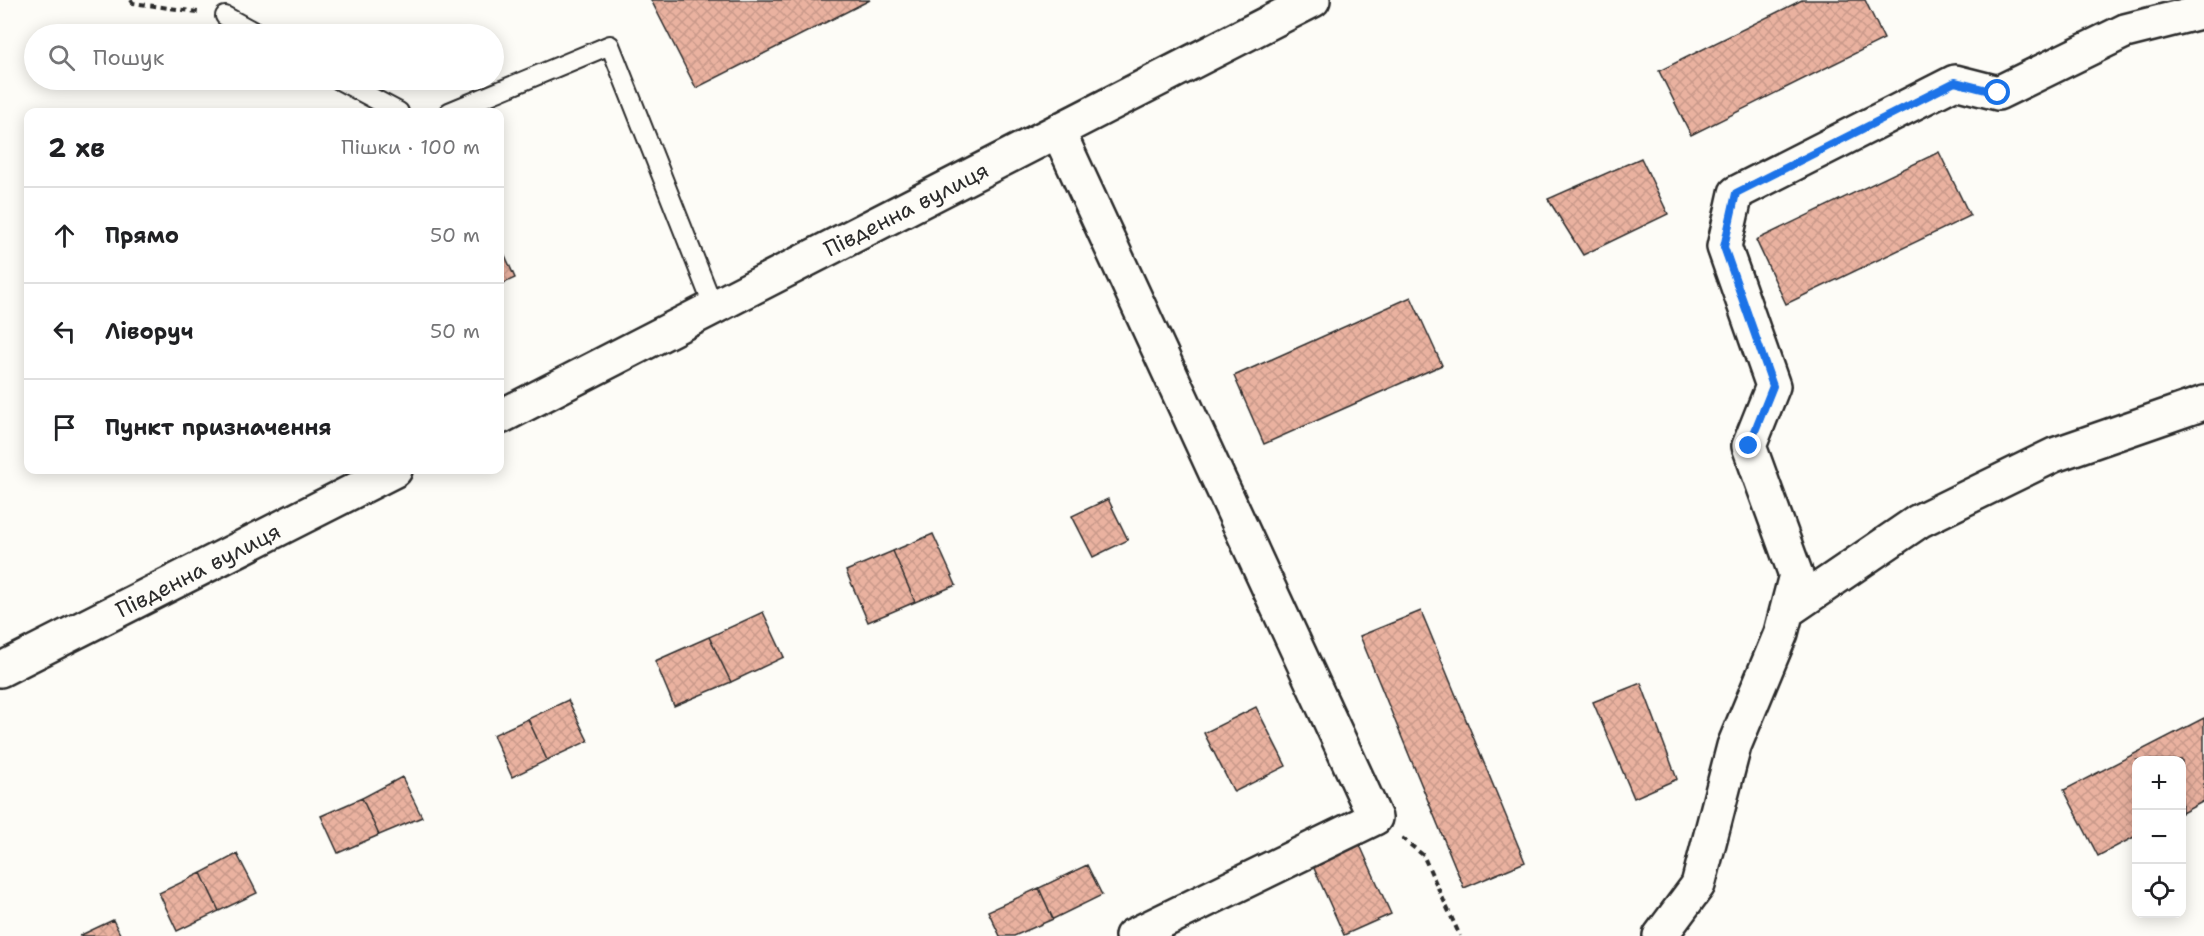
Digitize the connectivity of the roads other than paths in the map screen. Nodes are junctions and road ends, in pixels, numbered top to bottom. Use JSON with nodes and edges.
{"nodes":[{"id":1,"x":1313,"y":0,"type":"edge"},
{"id":2,"x":2204,"y":11,"type":"edge"},
{"id":3,"x":225,"y":16,"type":"road end"},
{"id":4,"x":240,"y":24,"type":"edge"},
{"id":5,"x":504,"y":89,"type":"edge"},
{"id":6,"x":358,"y":90,"type":"edge"},
{"id":7,"x":502,"y":90,"type":"edge"},
{"id":8,"x":392,"y":108,"type":"edge"},
{"id":9,"x":459,"y":108,"type":"edge"},
{"id":10,"x":1058,"y":131,"type":"junction"},
{"id":11,"x":714,"y":308,"type":"junction"},
{"id":12,"x":2204,"y":403,"type":"edge"},
{"id":13,"x":504,"y":415,"type":"edge"},
{"id":14,"x":388,"y":474,"type":"edge"},
{"id":15,"x":1787,"y":611,"type":"junction"},
{"id":16,"x":0,"y":670,"type":"edge"},
{"id":17,"x":1132,"y":936,"type":"edge"},
{"id":18,"x":1660,"y":936,"type":"edge"}],
"edges":[{"from":1,"to":10,"type":"street","name":"Південна вулиця"},
{"from":2,"to":15,"type":"street"},
{"from":3,"to":4,"type":"lane"},
{"from":5,"to":11,"type":"lane"},
{"from":6,"to":8,"type":"lane"},
{"from":7,"to":9,"type":"lane"},
{"from":10,"to":11,"type":"street","name":"Південна вулиця"},
{"from":10,"to":17,"type":"street"},
{"from":11,"to":13,"type":"street","name":"Південна вулиця"},
{"from":12,"to":15,"type":"street"},
{"from":14,"to":16,"type":"street","name":"Південна вулиця"},
{"from":15,"to":18,"type":"street"}]}
